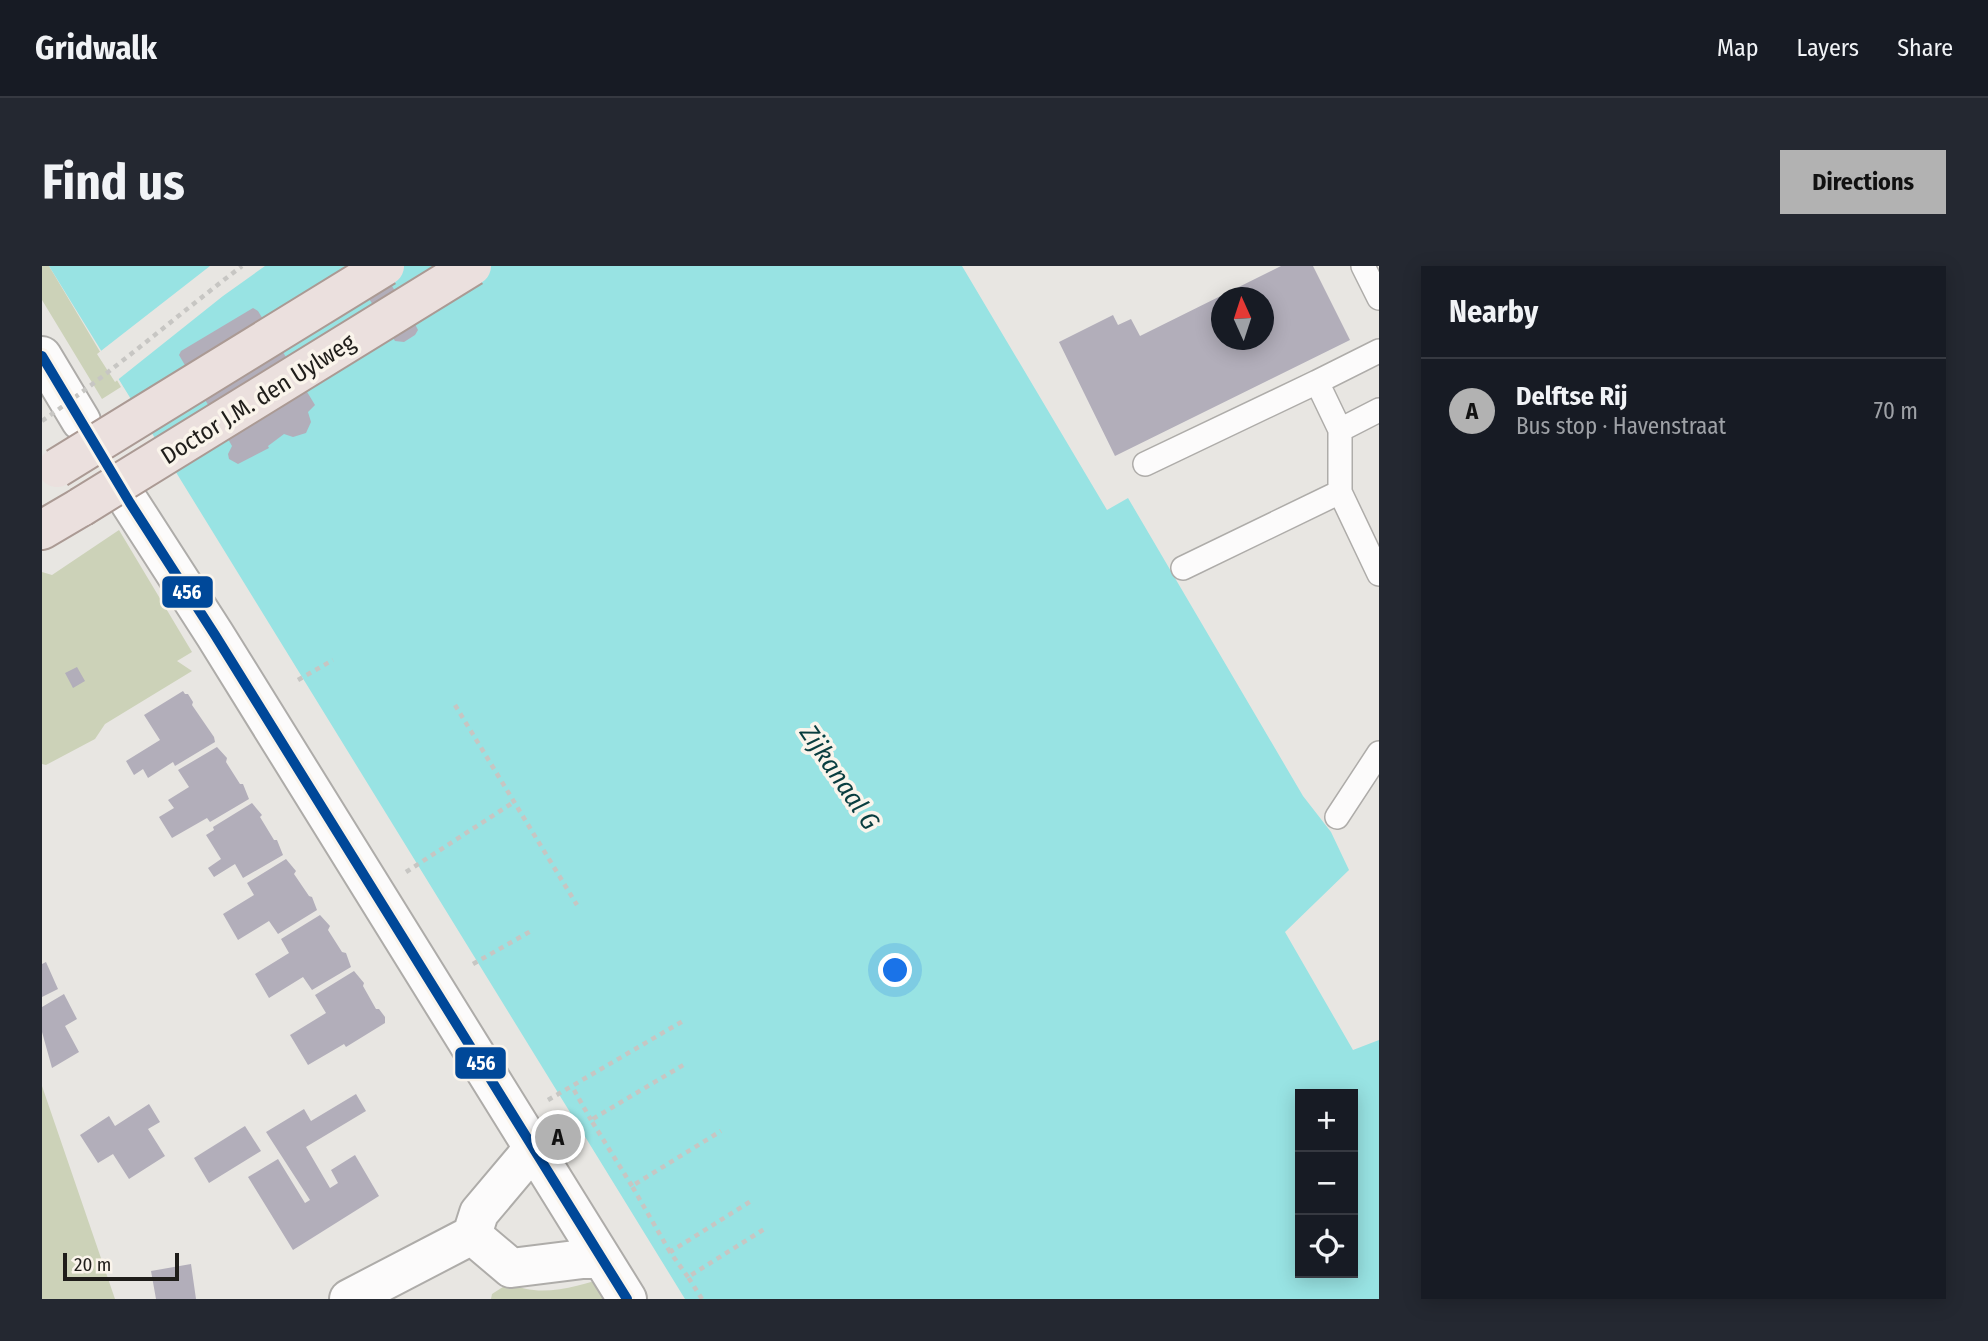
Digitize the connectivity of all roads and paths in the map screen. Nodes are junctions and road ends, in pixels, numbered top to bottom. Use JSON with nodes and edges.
{"nodes":[{"id":1,"x":242,"y":266,"type":"edge"},
{"id":2,"x":385,"y":266,"type":"edge"},
{"id":3,"x":472,"y":266,"type":"edge"},
{"id":4,"x":1363,"y":266,"type":"edge"},
{"id":5,"x":1379,"y":298,"type":"edge"},
{"id":6,"x":1379,"y":351,"type":"edge"},
{"id":7,"x":42,"y":356,"type":"edge"},
{"id":8,"x":1317,"y":382,"type":"junction"},
{"id":9,"x":1379,"y":410,"type":"edge"},
{"id":10,"x":42,"y":421,"type":"edge"},
{"id":11,"x":81,"y":421,"type":"dead end"},
{"id":12,"x":1340,"y":430,"type":"junction"},
{"id":13,"x":1145,"y":464,"type":"dead end"},
{"id":14,"x":50,"y":473,"type":"edge"},
{"id":15,"x":1340,"y":492,"type":"junction"},
{"id":16,"x":130,"y":503,"type":"dead end"},
{"id":17,"x":42,"y":530,"type":"edge"},
{"id":18,"x":1184,"y":568,"type":"dead end"},
{"id":19,"x":1379,"y":574,"type":"edge"},
{"id":20,"x":333,"y":660,"type":"dead end"},
{"id":21,"x":298,"y":680,"type":"dead end"},
{"id":22,"x":455,"y":705,"type":"dead end"},
{"id":23,"x":1379,"y":753,"type":"edge"},
{"id":24,"x":514,"y":802,"type":"junction"},
{"id":25,"x":1337,"y":817,"type":"dead end"},
{"id":26,"x":375,"y":892,"type":"junction"},
{"id":27,"x":577,"y":905,"type":"dead end"},
{"id":28,"x":531,"y":931,"type":"dead end"},
{"id":29,"x":473,"y":964,"type":"dead end"},
{"id":30,"x":683,"y":1021,"type":"dead end"},
{"id":31,"x":685,"y":1064,"type":"dead end"},
{"id":32,"x":574,"y":1090,"type":"dead end"},
{"id":33,"x":553,"y":1097,"type":"dead end"},
{"id":34,"x":591,"y":1120,"type":"junction"},
{"id":35,"x":721,"y":1131,"type":"dead end"},
{"id":36,"x":532,"y":1150,"type":"junction"},
{"id":37,"x":632,"y":1186,"type":"junction"},
{"id":38,"x":751,"y":1202,"type":"dead end"},
{"id":39,"x":766,"y":1228,"type":"dead end"},
{"id":40,"x":471,"y":1235,"type":"junction"},
{"id":41,"x":670,"y":1252,"type":"junction"},
{"id":42,"x":599,"y":1258,"type":"junction"},
{"id":43,"x":688,"y":1277,"type":"junction"},
{"id":44,"x":349,"y":1299,"type":"edge"},
{"id":45,"x":626,"y":1299,"type":"edge"},
{"id":46,"x":702,"y":1299,"type":"edge"}],
"edges":[{"from":1,"to":10,"type":"path","bridge":true},
{"from":2,"to":14,"type":"main road","name":"Doctor J.M. den Uylweg","bridge":true},
{"from":3,"to":17,"type":"main road","name":"Doctor J.M. den Uylweg","bridge":true},
{"from":4,"to":5,"type":"lane"},
{"from":6,"to":8,"type":"lane"},
{"from":7,"to":11,"type":"street"},
{"from":8,"to":12,"type":"lane"},
{"from":8,"to":13,"type":"lane"},
{"from":9,"to":12,"type":"lane"},
{"from":12,"to":15,"type":"lane"},
{"from":15,"to":18,"type":"lane"},
{"from":15,"to":19,"type":"lane"},
{"from":16,"to":26,"type":"street"},
{"from":20,"to":21,"type":"path"},
{"from":22,"to":24,"type":"path"},
{"from":23,"to":25,"type":"lane"},
{"from":24,"to":26,"type":"path"},
{"from":24,"to":27,"type":"path"},
{"from":26,"to":36,"type":"street"},
{"from":28,"to":29,"type":"path"},
{"from":30,"to":33,"type":"path"},
{"from":31,"to":34,"type":"path"},
{"from":32,"to":34,"type":"path"},
{"from":34,"to":37,"type":"path"},
{"from":35,"to":37,"type":"path"},
{"from":36,"to":40,"type":"street"},
{"from":36,"to":42,"type":"street"},
{"from":37,"to":41,"type":"path"},
{"from":38,"to":41,"type":"path"},
{"from":39,"to":43,"type":"path"},
{"from":40,"to":42,"type":"street"},
{"from":40,"to":44,"type":"street"},
{"from":41,"to":43,"type":"path"},
{"from":42,"to":45,"type":"street"},
{"from":43,"to":46,"type":"path"}]}
